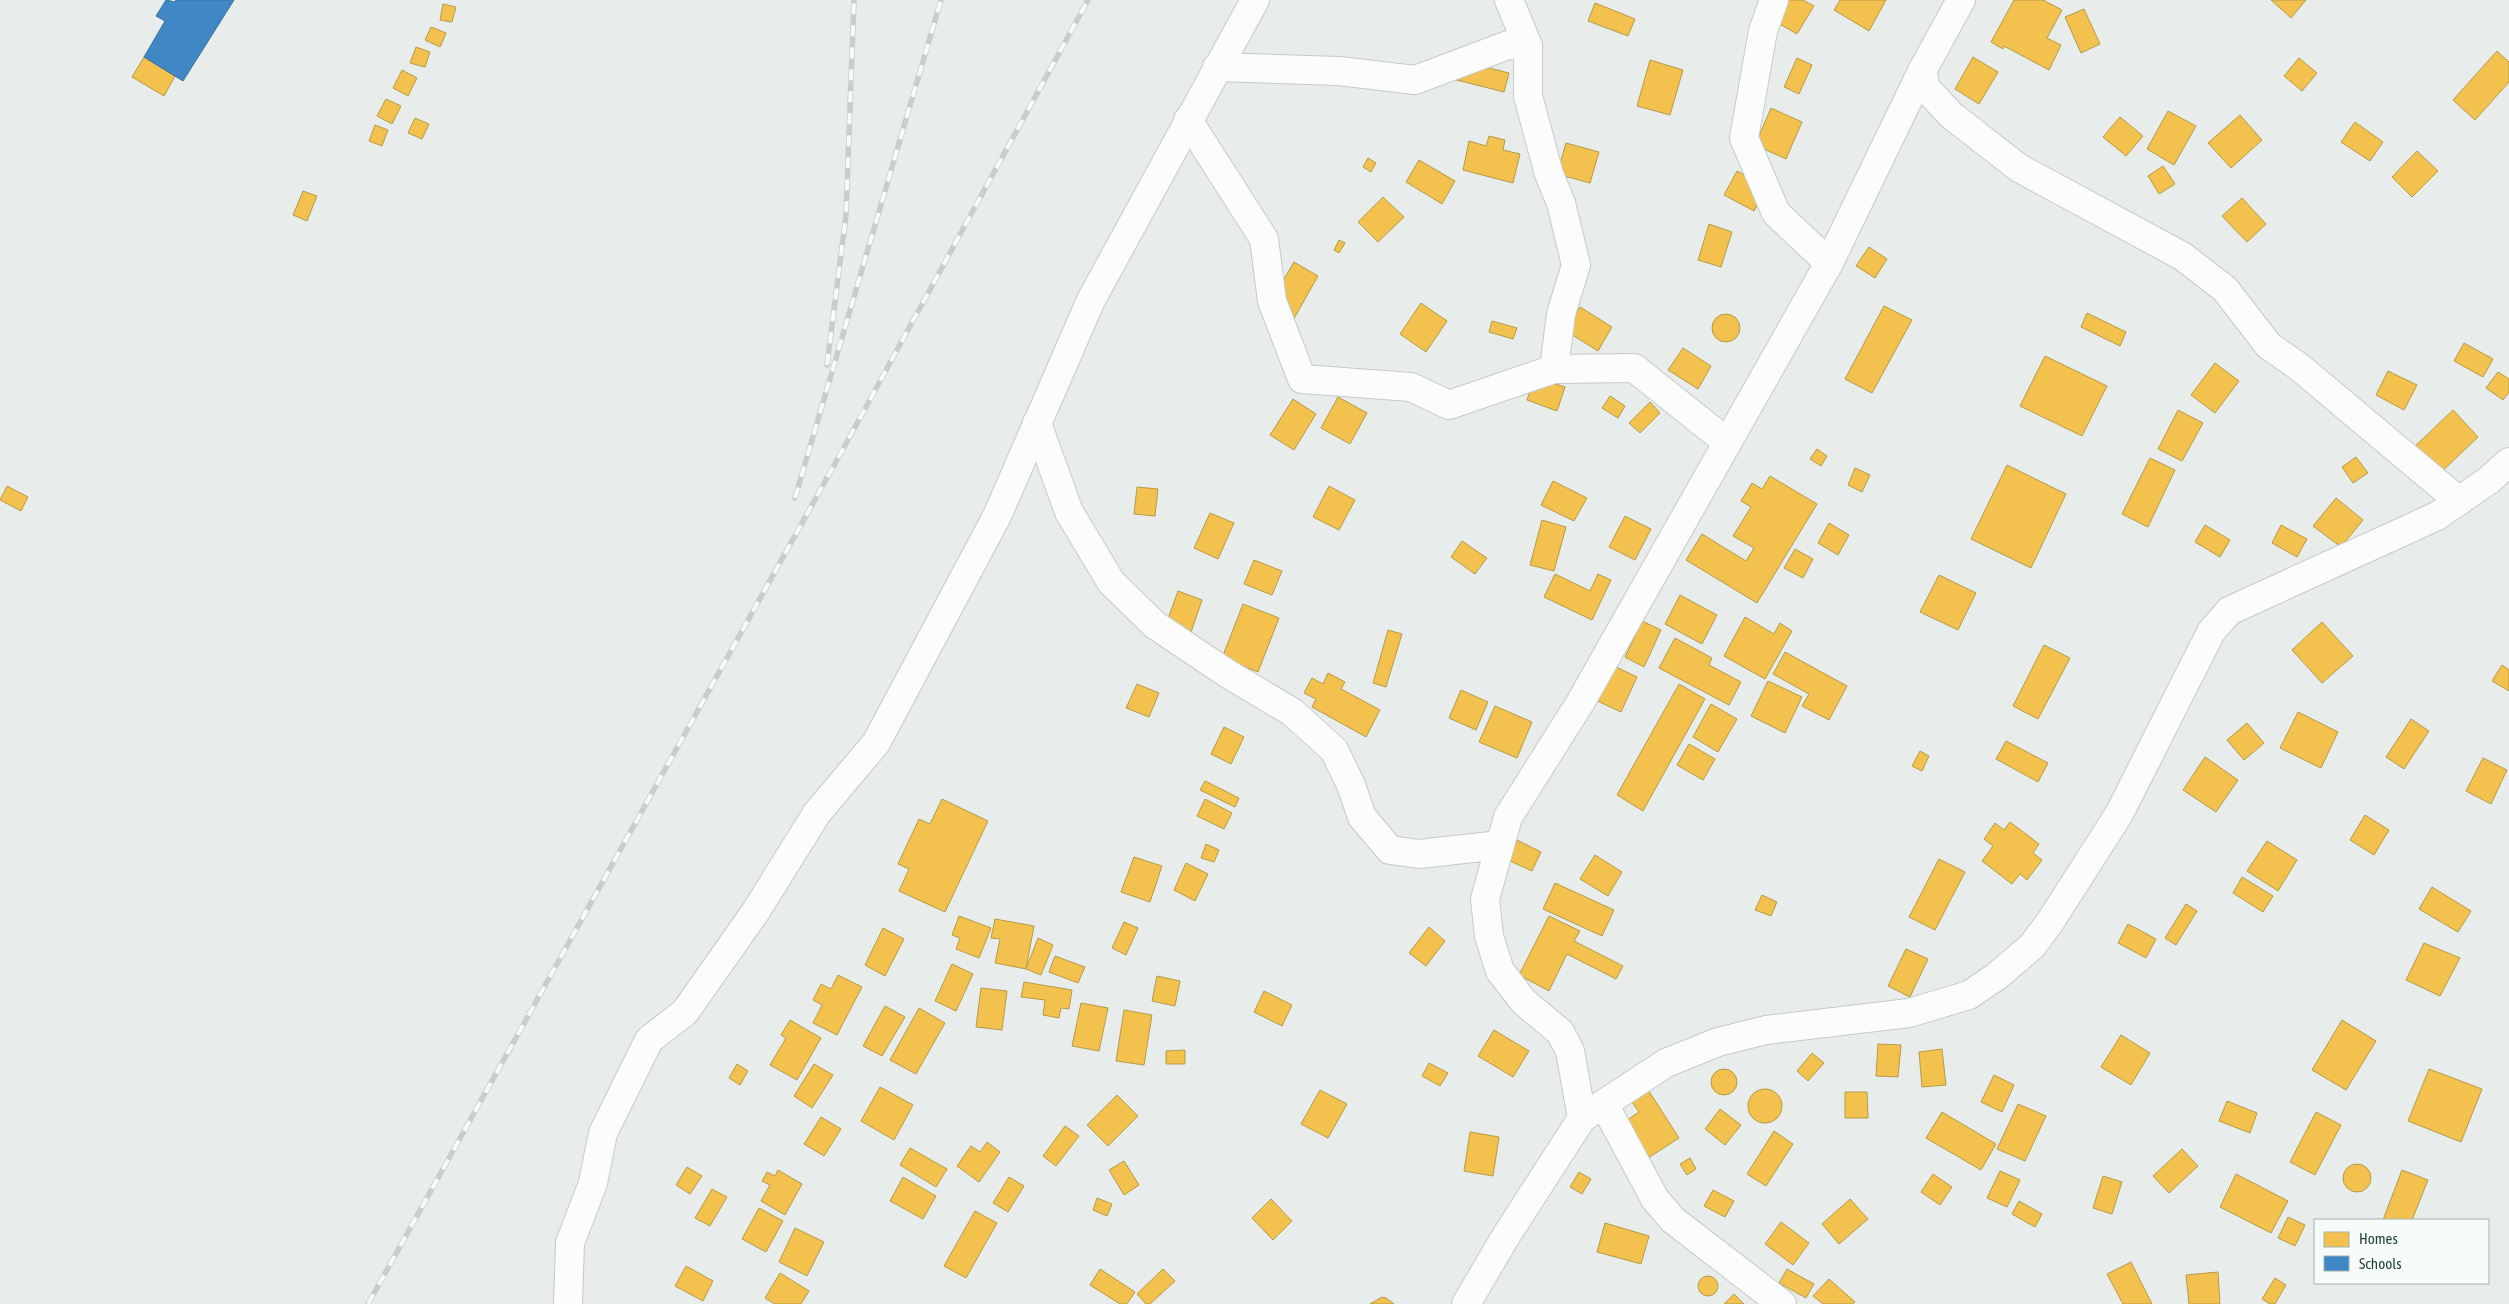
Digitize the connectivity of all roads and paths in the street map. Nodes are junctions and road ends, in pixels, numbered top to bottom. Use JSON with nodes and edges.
{"nodes":[{"id":1,"x":1255,"y":0,"type":"edge"},
{"id":2,"x":1509,"y":0,"type":"edge"},
{"id":3,"x":1774,"y":0,"type":"edge"},
{"id":4,"x":1961,"y":0,"type":"edge"},
{"id":5,"x":1528,"y":46,"type":"junction"},
{"id":6,"x":1217,"y":67,"type":"junction"},
{"id":7,"x":1922,"y":71,"type":"junction"},
{"id":8,"x":1188,"y":120,"type":"junction"},
{"id":9,"x":1829,"y":263,"type":"junction"},
{"id":10,"x":1554,"y":369,"type":"junction"},
{"id":11,"x":1037,"y":423,"type":"junction"},
{"id":12,"x":1728,"y":442,"type":"junction"},
{"id":13,"x":2509,"y":462,"type":"edge"},
{"id":14,"x":2458,"y":501,"type":"junction"},
{"id":15,"x":1500,"y":845,"type":"junction"},
{"id":16,"x":1593,"y":1111,"type":"junction"},
{"id":17,"x":568,"y":1304,"type":"edge"},
{"id":18,"x":1466,"y":1304,"type":"edge"},
{"id":19,"x":1782,"y":1304,"type":"edge"}],
"edges":[{"from":1,"to":6,"type":"street"},
{"from":2,"to":5,"type":"street"},
{"from":3,"to":9,"type":"street"},
{"from":4,"to":7,"type":"street"},
{"from":5,"to":6,"type":"street"},
{"from":5,"to":10,"type":"street"},
{"from":6,"to":8,"type":"street"},
{"from":7,"to":9,"type":"street"},
{"from":7,"to":14,"type":"street"},
{"from":8,"to":10,"type":"street"},
{"from":8,"to":11,"type":"street"},
{"from":9,"to":12,"type":"street"},
{"from":10,"to":12,"type":"street"},
{"from":11,"to":15,"type":"street"},
{"from":11,"to":17,"type":"street"},
{"from":12,"to":15,"type":"street"},
{"from":13,"to":14,"type":"street"},
{"from":14,"to":16,"type":"street"},
{"from":15,"to":16,"type":"street"},
{"from":16,"to":18,"type":"street"},
{"from":16,"to":19,"type":"street"}]}
